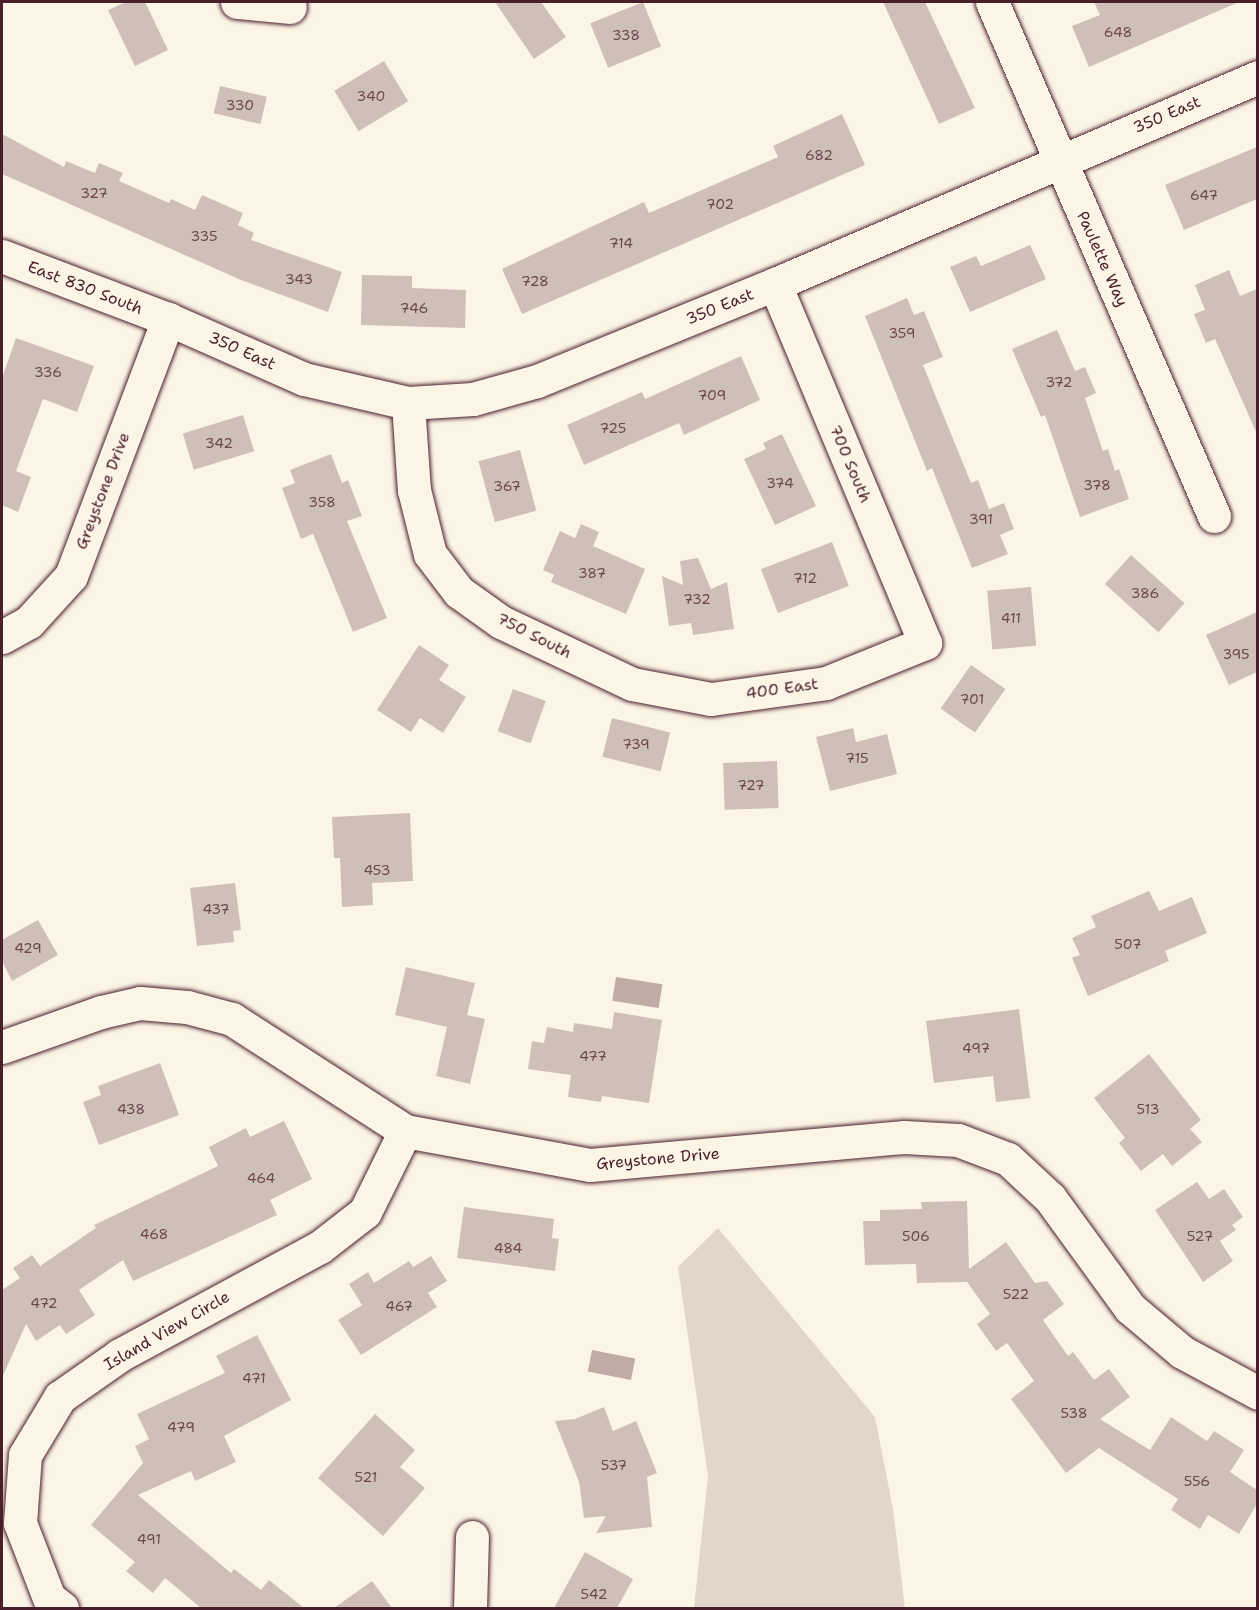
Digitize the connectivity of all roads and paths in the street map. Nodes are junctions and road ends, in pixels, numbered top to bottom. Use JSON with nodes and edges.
{"nodes":[{"id":1,"x":237,"y":2,"type":"edge"},
{"id":2,"x":992,"y":2,"type":"edge"},
{"id":3,"x":290,"y":7,"type":"dead end"},
{"id":4,"x":1257,"y":77,"type":"edge"},
{"id":5,"x":1059,"y":161,"type":"junction"},
{"id":6,"x":2,"y":256,"type":"edge"},
{"id":7,"x":775,"y":284,"type":"junction"},
{"id":8,"x":168,"y":319,"type":"junction"},
{"id":9,"x":408,"y":403,"type":"junction"},
{"id":10,"x":1214,"y":516,"type":"dead end"},
{"id":11,"x":2,"y":637,"type":"edge"},
{"id":12,"x":926,"y":643,"type":"joint"},
{"id":13,"x":632,"y":684,"type":"joint"},
{"id":14,"x":2,"y":1047,"type":"edge"},
{"id":15,"x":405,"y":1131,"type":"junction"},
{"id":16,"x":1257,"y":1393,"type":"edge"},
{"id":17,"x":472,"y":1537,"type":"dead end"},
{"id":18,"x":63,"y":1608,"type":"edge"},
{"id":19,"x":470,"y":1608,"type":"edge"}],
"edges":[{"from":1,"to":3,"type":"street"},
{"from":2,"to":5,"type":"street","name":"Paulette Way"},
{"from":4,"to":5,"type":"street","name":"350 East"},
{"from":5,"to":7,"type":"street","name":"350 East"},
{"from":5,"to":10,"type":"street","name":"Paulette Way"},
{"from":6,"to":8,"type":"street","name":"East 830 South"},
{"from":7,"to":9,"type":"street","name":"350 East"},
{"from":7,"to":12,"type":"street","name":"700 South"},
{"from":8,"to":9,"type":"street","name":"350 East"},
{"from":8,"to":11,"type":"street","name":"Greystone Drive"},
{"from":9,"to":13,"type":"street","name":"750 South"},
{"from":12,"to":13,"type":"street","name":"400 East"},
{"from":14,"to":15,"type":"street","name":"Greystone Drive"},
{"from":15,"to":16,"type":"street","name":"Greystone Drive"},
{"from":15,"to":18,"type":"street","name":"Island View Circle"},
{"from":17,"to":19,"type":"street"}]}
